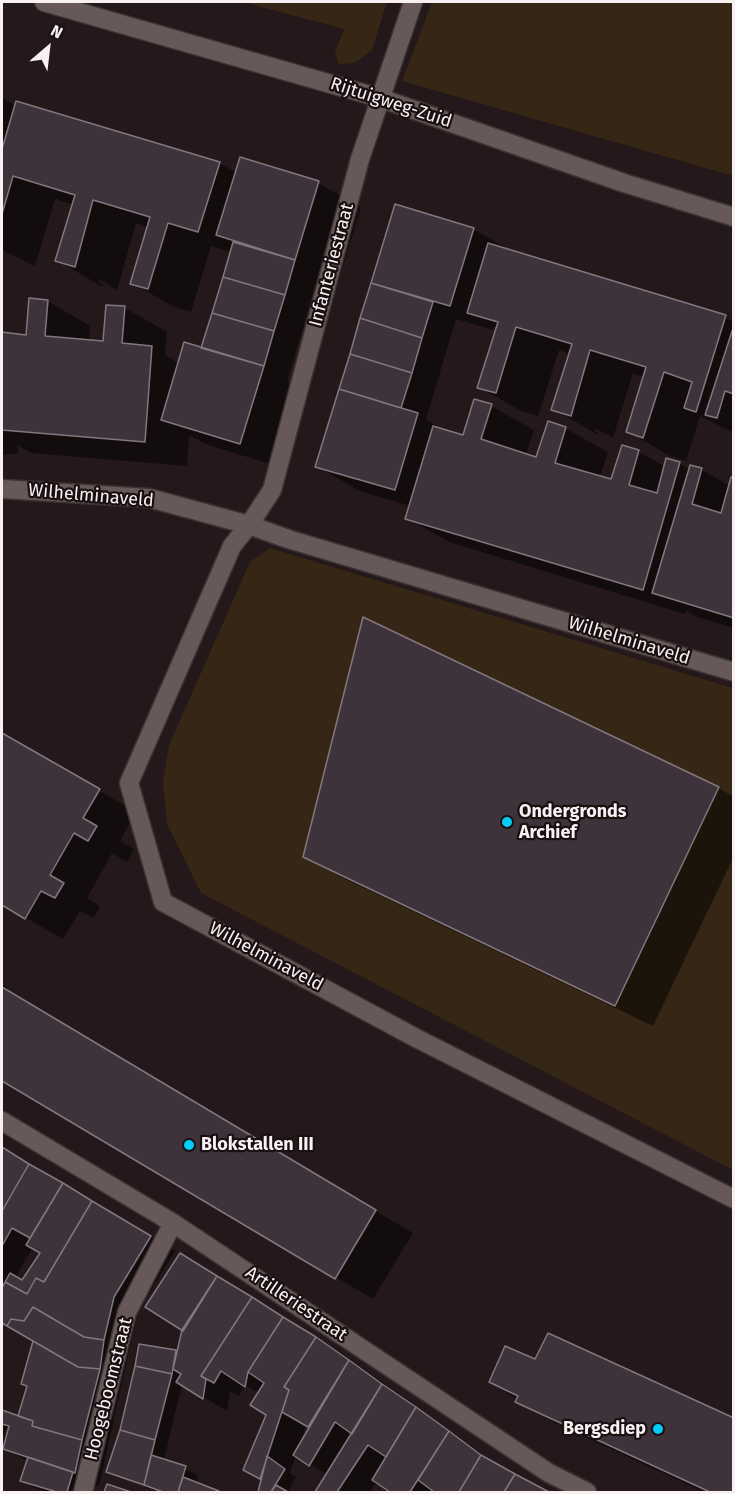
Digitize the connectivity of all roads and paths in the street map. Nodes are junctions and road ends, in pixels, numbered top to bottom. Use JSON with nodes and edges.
{"nodes":[{"id":1,"x":44,"y":2,"type":"edge"},
{"id":2,"x":413,"y":2,"type":"edge"},
{"id":3,"x":380,"y":98,"type":"junction"},
{"id":4,"x":734,"y":217,"type":"edge"},
{"id":5,"x":2,"y":489,"type":"edge"},
{"id":6,"x":249,"y":525,"type":"junction"},
{"id":7,"x":734,"y":672,"type":"edge"},
{"id":8,"x":2,"y":1121,"type":"edge"},
{"id":9,"x":734,"y":1199,"type":"edge"},
{"id":10,"x":173,"y":1223,"type":"junction"},
{"id":11,"x":83,"y":1492,"type":"edge"},
{"id":12,"x":586,"y":1492,"type":"edge"}],
"edges":[{"from":1,"to":3,"type":"street","name":"Rijtuigweg-Zuid"},
{"from":2,"to":3,"type":"street","name":"Infanteriestraat"},
{"from":3,"to":4,"type":"street","name":"Rijtuigweg-Zuid"},
{"from":3,"to":6,"type":"street","name":"Infanteriestraat"},
{"from":5,"to":6,"type":"street","name":"Wilhelminaveld"},
{"from":6,"to":7,"type":"street","name":"Wilhelminaveld"},
{"from":6,"to":9,"type":"street","name":"Wilhelminaveld"},
{"from":8,"to":10,"type":"street","name":"Artilleriestraat"},
{"from":10,"to":11,"type":"street","name":"Hoogeboomstraat"},
{"from":10,"to":12,"type":"street","name":"Artilleriestraat"}]}
